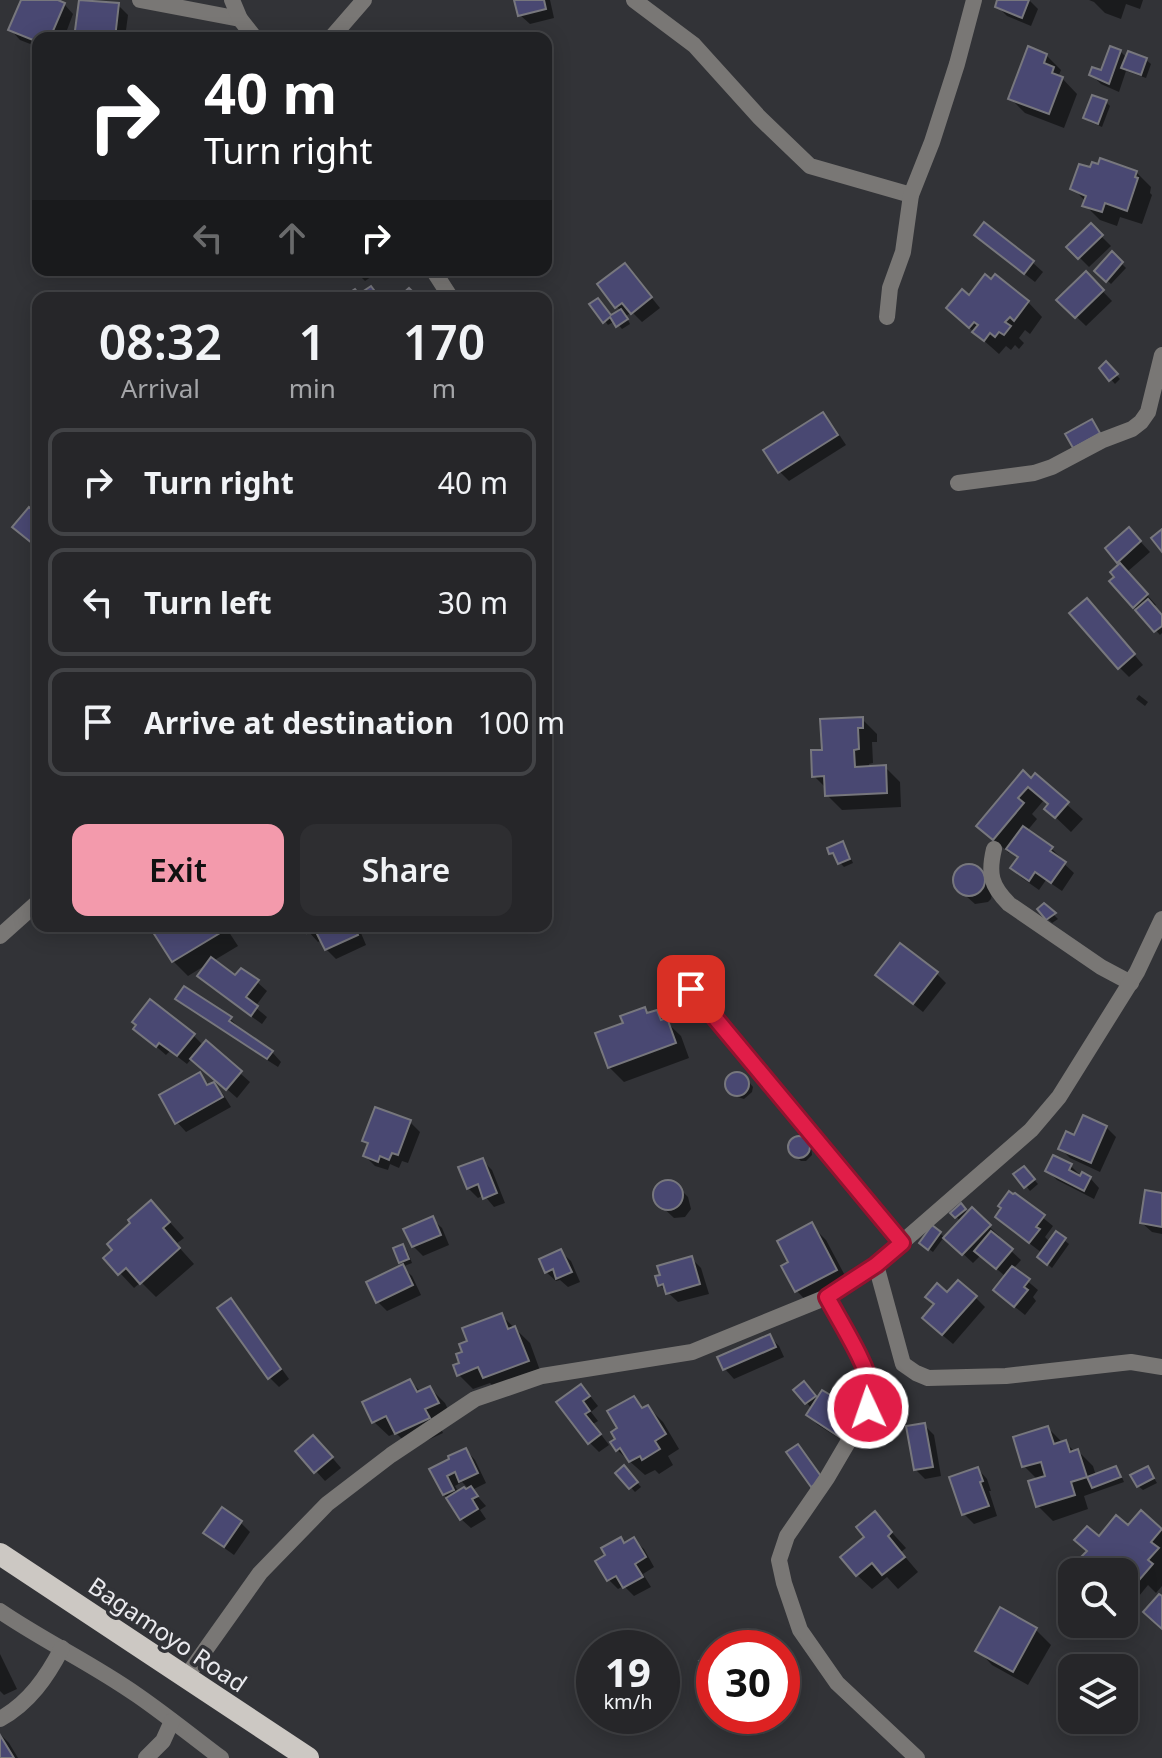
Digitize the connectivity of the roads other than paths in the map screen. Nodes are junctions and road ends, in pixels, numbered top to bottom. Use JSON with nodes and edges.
{"nodes":[{"id":1,"x":140,"y":0,"type":"edge"},
{"id":2,"x":232,"y":0,"type":"edge"},
{"id":3,"x":364,"y":0,"type":"edge"},
{"id":4,"x":634,"y":0,"type":"edge"},
{"id":5,"x":974,"y":0,"type":"edge"},
{"id":6,"x":240,"y":19,"type":"junction"},
{"id":7,"x":250,"y":32,"type":"edge"},
{"id":8,"x":336,"y":32,"type":"edge"},
{"id":9,"x":911,"y":195,"type":"junction"},
{"id":10,"x":887,"y":317,"type":"dead end"},
{"id":11,"x":1162,"y":355,"type":"edge"},
{"id":12,"x":958,"y":483,"type":"dead end"},
{"id":13,"x":994,"y":849,"type":"dead end"},
{"id":14,"x":32,"y":907,"type":"edge"},
{"id":15,"x":1162,"y":919,"type":"edge"},
{"id":16,"x":0,"y":936,"type":"edge"},
{"id":17,"x":1131,"y":983,"type":"junction"},
{"id":18,"x":691,"y":989,"type":"dead end"},
{"id":19,"x":902,"y":1243,"type":"junction"},
{"id":20,"x":876,"y":1265,"type":"junction"},
{"id":21,"x":827,"y":1297,"type":"junction"},
{"id":22,"x":1162,"y":1367,"type":"edge"},
{"id":23,"x":0,"y":1554,"type":"edge"},
{"id":24,"x":0,"y":1611,"type":"edge"},
{"id":25,"x":62,"y":1648,"type":"junction"},
{"id":26,"x":186,"y":1677,"type":"junction"},
{"id":27,"x":0,"y":1719,"type":"edge"},
{"id":28,"x":172,"y":1721,"type":"junction"},
{"id":29,"x":146,"y":1758,"type":"edge"},
{"id":30,"x":221,"y":1758,"type":"edge"},
{"id":31,"x":308,"y":1758,"type":"edge"},
{"id":32,"x":917,"y":1758,"type":"edge"}],
"edges":[{"from":1,"to":6,"type":"street"},
{"from":2,"to":6,"type":"street"},
{"from":3,"to":8,"type":"street"},
{"from":4,"to":9,"type":"street"},
{"from":5,"to":9,"type":"street"},
{"from":6,"to":7,"type":"street"},
{"from":9,"to":10,"type":"street"},
{"from":11,"to":12,"type":"street"},
{"from":13,"to":17,"type":"street"},
{"from":14,"to":16,"type":"street"},
{"from":15,"to":17,"type":"street"},
{"from":17,"to":19,"type":"street"},
{"from":18,"to":19,"type":"street"},
{"from":19,"to":20,"type":"street"},
{"from":20,"to":21,"type":"street"},
{"from":20,"to":22,"type":"street"},
{"from":21,"to":26,"type":"street"},
{"from":21,"to":32,"type":"street"},
{"from":23,"to":26,"type":"highway","name":"Bagamoyo Road"},
{"from":24,"to":25,"type":"street"},
{"from":25,"to":27,"type":"street"},
{"from":25,"to":28,"type":"street"},
{"from":26,"to":31,"type":"highway","name":"Bagamoyo Road"},
{"from":28,"to":29,"type":"street"},
{"from":28,"to":30,"type":"street"}]}
